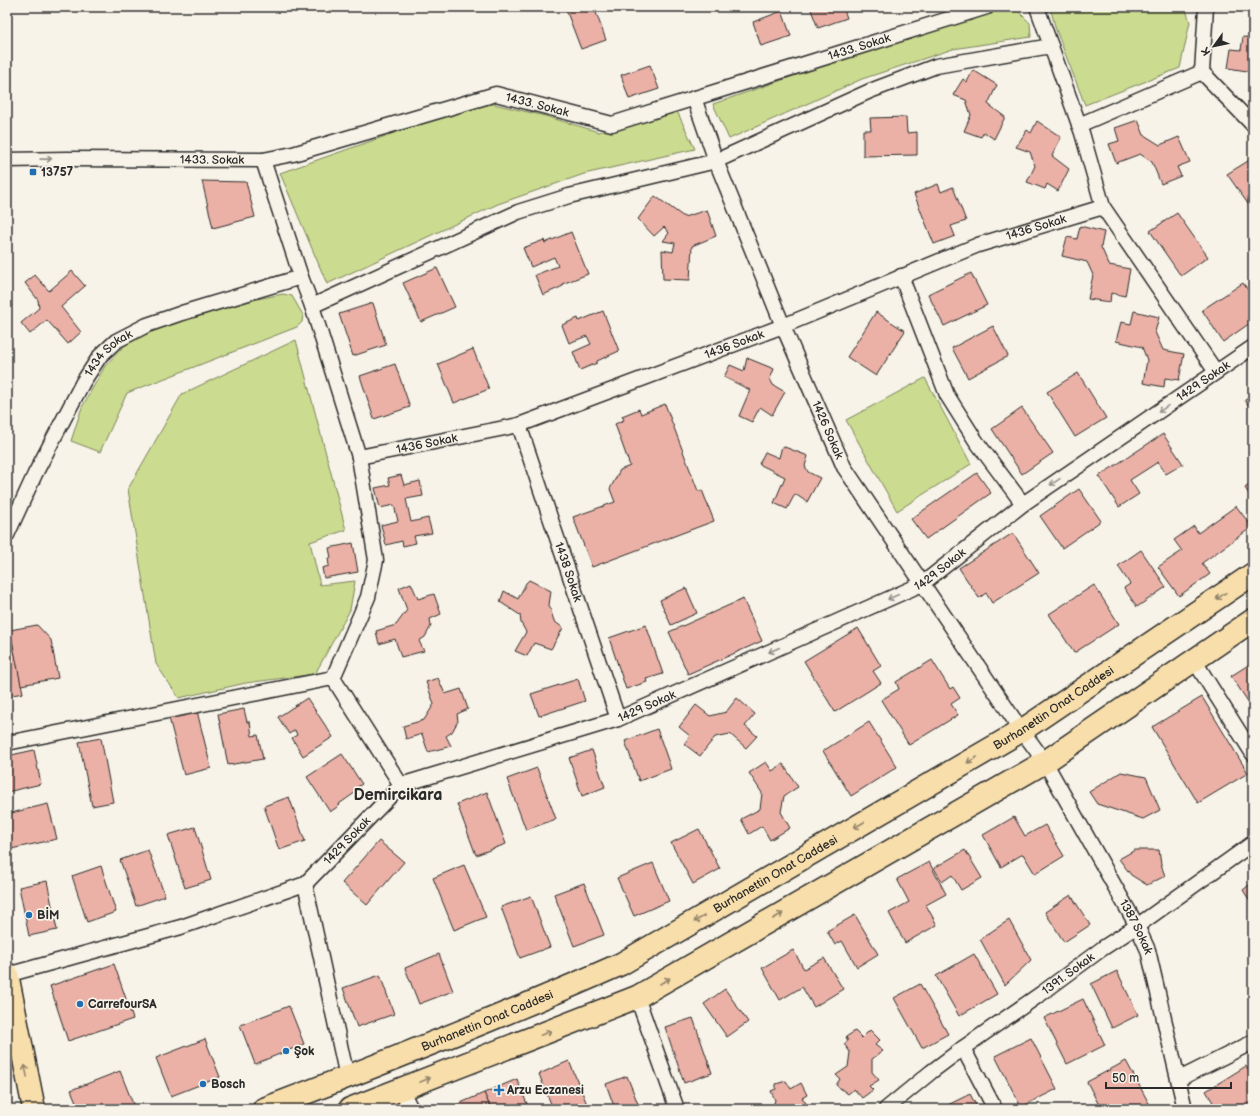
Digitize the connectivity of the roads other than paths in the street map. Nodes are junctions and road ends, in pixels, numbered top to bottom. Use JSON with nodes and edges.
{"nodes":[{"id":1,"x":987,"y":7,"type":"edge"},
{"id":2,"x":1037,"y":7,"type":"edge"},
{"id":3,"x":1206,"y":7,"type":"edge"},
{"id":4,"x":1051,"y":46,"type":"junction"},
{"id":5,"x":1202,"y":72,"type":"junction"},
{"id":6,"x":694,"y":98,"type":"junction"},
{"id":7,"x":1079,"y":125,"type":"junction"},
{"id":8,"x":1253,"y":125,"type":"edge"},
{"id":9,"x":7,"y":160,"type":"edge"},
{"id":10,"x":263,"y":160,"type":"junction"},
{"id":11,"x":716,"y":161,"type":"junction"},
{"id":12,"x":1103,"y":207,"type":"junction"},
{"id":13,"x":901,"y":276,"type":"junction"},
{"id":14,"x":301,"y":277,"type":"junction"},
{"id":15,"x":312,"y":306,"type":"junction"},
{"id":16,"x":783,"y":326,"type":"junction"},
{"id":17,"x":1253,"y":347,"type":"edge"},
{"id":18,"x":1216,"y":372,"type":"junction"},
{"id":19,"x":519,"y":425,"type":"junction"},
{"id":20,"x":359,"y":457,"type":"junction"},
{"id":21,"x":1023,"y":504,"type":"junction"},
{"id":22,"x":7,"y":535,"type":"edge"},
{"id":23,"x":1253,"y":574,"type":"edge"},
{"id":24,"x":922,"y":584,"type":"junction"},
{"id":25,"x":1253,"y":620,"type":"edge"},
{"id":26,"x":1194,"y":660,"type":"junction"},
{"id":27,"x":333,"y":678,"type":"junction"},
{"id":28,"x":618,"y":719,"type":"junction"},
{"id":29,"x":1021,"y":731,"type":"junction"},
{"id":30,"x":7,"y":743,"type":"edge"},
{"id":31,"x":1253,"y":754,"type":"edge"},
{"id":32,"x":1045,"y":762,"type":"junction"},
{"id":33,"x":401,"y":785,"type":"junction"},
{"id":34,"x":1253,"y":843,"type":"edge"},
{"id":35,"x":305,"y":884,"type":"junction"},
{"id":36,"x":1137,"y":926,"type":"junction"},
{"id":37,"x":7,"y":974,"type":"edge"},
{"id":38,"x":637,"y":997,"type":"junction"},
{"id":39,"x":1253,"y":1042,"type":"edge"},
{"id":40,"x":963,"y":1048,"type":"junction"},
{"id":41,"x":346,"y":1077,"type":"junction"},
{"id":42,"x":1179,"y":1079,"type":"junction"},
{"id":43,"x":401,"y":1089,"type":"junction"},
{"id":44,"x":34,"y":1109,"type":"edge"},
{"id":45,"x":264,"y":1109,"type":"edge"},
{"id":46,"x":350,"y":1109,"type":"edge"},
{"id":47,"x":412,"y":1109,"type":"edge"},
{"id":48,"x":678,"y":1109,"type":"edge"},
{"id":49,"x":886,"y":1109,"type":"edge"},
{"id":50,"x":995,"y":1109,"type":"edge"},
{"id":51,"x":1185,"y":1109,"type":"edge"}],
"edges":[{"from":1,"to":6,"type":"street","name":"1433. Sokak"},
{"from":2,"to":4,"type":"street"},
{"from":3,"to":5,"type":"street"},
{"from":4,"to":7,"type":"street"},
{"from":4,"to":11,"type":"street"},
{"from":5,"to":7,"type":"street"},
{"from":5,"to":8,"type":"street"},
{"from":6,"to":10,"type":"street","name":"1433. Sokak"},
{"from":6,"to":11,"type":"street","name":"1426 Sokak"},
{"from":7,"to":12,"type":"street"},
{"from":9,"to":10,"type":"street","name":"1433. Sokak","one_way":true},
{"from":10,"to":14,"type":"street"},
{"from":11,"to":15,"type":"street"},
{"from":11,"to":16,"type":"street","name":"1426 Sokak"},
{"from":12,"to":13,"type":"street","name":"1436 Sokak"},
{"from":12,"to":18,"type":"street"},
{"from":13,"to":16,"type":"street","name":"1436 Sokak"},
{"from":13,"to":21,"type":"street"},
{"from":14,"to":15,"type":"street"},
{"from":14,"to":22,"type":"street","name":"1434 Sokak"},
{"from":15,"to":20,"type":"street"},
{"from":16,"to":19,"type":"street","name":"1436 Sokak"},
{"from":16,"to":24,"type":"street","name":"1426 Sokak"},
{"from":17,"to":18,"type":"street","name":"1429 Sokak"},
{"from":18,"to":21,"type":"street","name":"1429 Sokak","one_way":true},
{"from":19,"to":20,"type":"street","name":"1436 Sokak"},
{"from":19,"to":28,"type":"street","name":"1438 Sokak"},
{"from":20,"to":27,"type":"street"},
{"from":21,"to":24,"type":"street","name":"1429 Sokak"},
{"from":23,"to":29,"type":"main road","name":"Burhanettin Onat Caddesi","one_way":true},
{"from":24,"to":28,"type":"street","name":"1429 Sokak","one_way":true},
{"from":24,"to":29,"type":"street","name":"1426 Sokak"},
{"from":25,"to":26,"type":"main road"},
{"from":26,"to":31,"type":"street"},
{"from":26,"to":32,"type":"main road"},
{"from":27,"to":30,"type":"street"},
{"from":27,"to":33,"type":"street"},
{"from":28,"to":33,"type":"street","name":"1429 Sokak"},
{"from":29,"to":32,"type":"street","name":"1387 Sokak"},
{"from":29,"to":41,"type":"main road","name":"Burhanettin Onat Caddesi","one_way":true},
{"from":32,"to":36,"type":"street","name":"1387 Sokak"},
{"from":38,"to":32,"type":"main road","one_way":true},
{"from":33,"to":35,"type":"street","name":"1429 Sokak"},
{"from":34,"to":36,"type":"street","name":"1391. Sokak"},
{"from":35,"to":37,"type":"street","name":"1429 Sokak"},
{"from":35,"to":41,"type":"street"},
{"from":36,"to":40,"type":"street","name":"1391. Sokak"},
{"from":36,"to":42,"type":"street","name":"1387 Sokak"},
{"from":44,"to":37,"type":"main road","one_way":true},
{"from":43,"to":38,"type":"main road","one_way":true},
{"from":38,"to":48,"type":"street"},
{"from":39,"to":42,"type":"street"},
{"from":40,"to":49,"type":"street","name":"1391. Sokak"},
{"from":40,"to":50,"type":"street"},
{"from":41,"to":45,"type":"main road","name":"Burhanettin Onat Caddesi"},
{"from":42,"to":51,"type":"street","name":"1387 Sokak"},
{"from":43,"to":46,"type":"main road"},
{"from":43,"to":47,"type":"street"}]}
